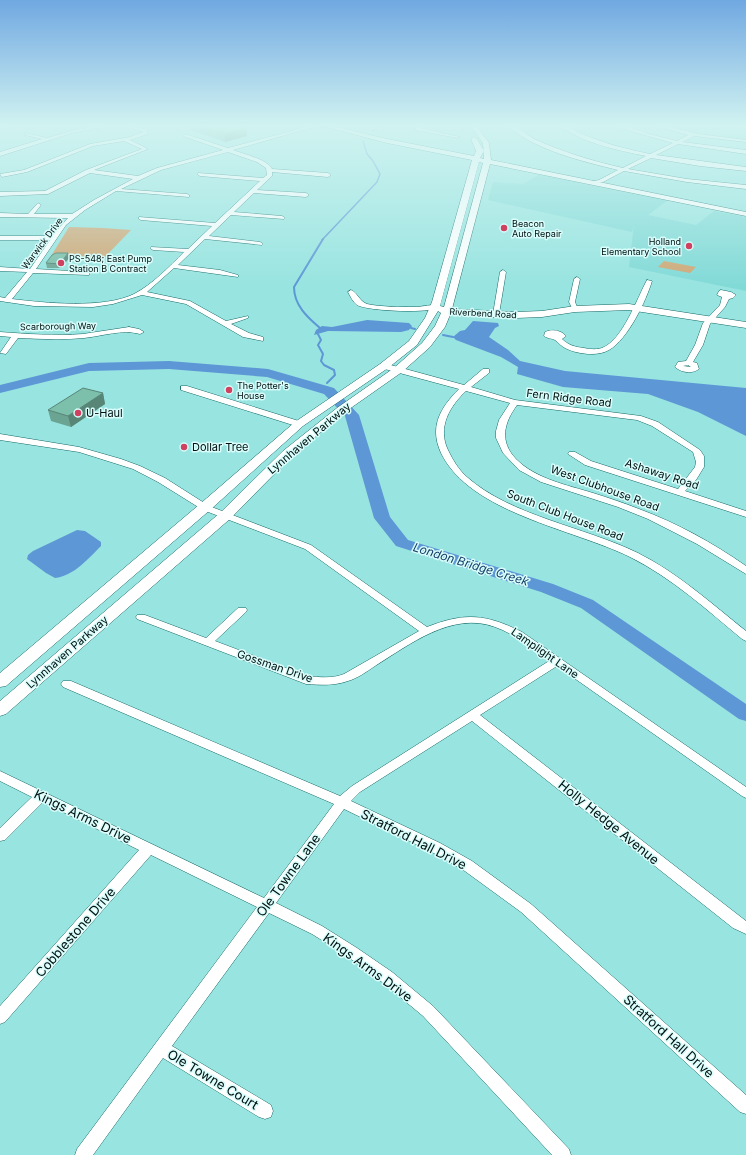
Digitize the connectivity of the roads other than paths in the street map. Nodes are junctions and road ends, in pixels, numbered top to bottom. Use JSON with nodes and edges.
{"nodes":[{"id":1,"x":74,"y":178,"type":"edge"},
{"id":2,"x":139,"y":178,"type":"edge"},
{"id":3,"x":242,"y":178,"type":"edge"},
{"id":4,"x":471,"y":178,"type":"edge"},
{"id":5,"x":482,"y":178,"type":"edge"},
{"id":6,"x":577,"y":178,"type":"edge"},
{"id":7,"x":580,"y":178,"type":"edge"},
{"id":8,"x":600,"y":178,"type":"edge"},
{"id":9,"x":603,"y":178,"type":"edge"},
{"id":10,"x":671,"y":178,"type":"edge"},
{"id":11,"x":265,"y":180,"type":"joint"},
{"id":12,"x":595,"y":181,"type":"junction"},
{"id":13,"x":746,"y":187,"type":"edge"},
{"id":14,"x":118,"y":190,"type":"junction"},
{"id":15,"x":252,"y":191,"type":"junction"},
{"id":16,"x":0,"y":194,"type":"edge"},
{"id":17,"x":306,"y":195,"type":"dead end"},
{"id":18,"x":187,"y":196,"type":"dead end"},
{"id":19,"x":38,"y":205,"type":"dead end"},
{"id":20,"x":746,"y":211,"type":"edge"},
{"id":21,"x":229,"y":213,"type":"junction"},
{"id":22,"x":746,"y":214,"type":"edge"},
{"id":23,"x":0,"y":215,"type":"edge"},
{"id":24,"x":30,"y":215,"type":"junction"},
{"id":25,"x":74,"y":216,"type":"junction"},
{"id":26,"x":141,"y":218,"type":"dead end"},
{"id":27,"x":282,"y":218,"type":"dead end"},
{"id":28,"x":217,"y":225,"type":"junction"},
{"id":29,"x":204,"y":237,"type":"junction"},
{"id":30,"x":0,"y":238,"type":"edge"},
{"id":31,"x":55,"y":238,"type":"junction"},
{"id":32,"x":260,"y":244,"type":"dead end"},
{"id":33,"x":154,"y":248,"type":"dead end"},
{"id":34,"x":189,"y":251,"type":"junction"},
{"id":35,"x":173,"y":266,"type":"junction"},
{"id":36,"x":0,"y":269,"type":"edge"},
{"id":37,"x":32,"y":271,"type":"junction"},
{"id":38,"x":503,"y":272,"type":"dead end"},
{"id":39,"x":87,"y":274,"type":"dead end"},
{"id":40,"x":236,"y":276,"type":"dead end"},
{"id":41,"x":577,"y":279,"type":"dead end"},
{"id":42,"x":649,"y":281,"type":"dead end"},
{"id":43,"x":143,"y":292,"type":"junction"},
{"id":44,"x":351,"y":292,"type":"dead end"},
{"id":45,"x":726,"y":297,"type":"dead end"},
{"id":46,"x":0,"y":299,"type":"edge"},
{"id":47,"x":8,"y":300,"type":"junction"},
{"id":48,"x":436,"y":307,"type":"junction"},
{"id":49,"x":638,"y":308,"type":"junction"},
{"id":50,"x":448,"y":309,"type":"junction"},
{"id":51,"x":575,"y":309,"type":"junction"},
{"id":52,"x":497,"y":312,"type":"junction"},
{"id":53,"x":246,"y":317,"type":"dead end"},
{"id":54,"x":711,"y":319,"type":"junction"},
{"id":55,"x":226,"y":323,"type":"junction"},
{"id":56,"x":746,"y":325,"type":"edge"},
{"id":57,"x":140,"y":332,"type":"dead end"},
{"id":58,"x":0,"y":334,"type":"edge"},
{"id":59,"x":17,"y":335,"type":"junction"},
{"id":60,"x":557,"y":338,"type":"dead end"},
{"id":61,"x":260,"y":339,"type":"dead end"},
{"id":62,"x":3,"y":352,"type":"dead end"},
{"id":63,"x":689,"y":363,"type":"dead end"},
{"id":64,"x":384,"y":366,"type":"junction"},
{"id":65,"x":398,"y":370,"type":"junction"},
{"id":66,"x":486,"y":371,"type":"dead end"},
{"id":67,"x":184,"y":388,"type":"dead end"},
{"id":68,"x":465,"y":389,"type":"junction"},
{"id":69,"x":515,"y":402,"type":"junction"},
{"id":70,"x":299,"y":424,"type":"junction"},
{"id":71,"x":0,"y":437,"type":"edge"},
{"id":72,"x":572,"y":454,"type":"dead end"},
{"id":73,"x":277,"y":463,"type":"junction"},
{"id":74,"x":679,"y":492,"type":"junction"},
{"id":75,"x":205,"y":507,"type":"junction"},
{"id":76,"x":746,"y":514,"type":"edge"},
{"id":77,"x":226,"y":515,"type":"junction"},
{"id":78,"x":746,"y":571,"type":"edge"},
{"id":79,"x":242,"y":610,"type":"dead end"},
{"id":80,"x":141,"y":616,"type":"dead end"},
{"id":81,"x":427,"y":632,"type":"junction"},
{"id":82,"x":744,"y":632,"type":"edge"},
{"id":83,"x":208,"y":642,"type":"junction"},
{"id":84,"x":557,"y":661,"type":"junction"},
{"id":85,"x":0,"y":682,"type":"edge"},
{"id":86,"x":67,"y":684,"type":"dead end"},
{"id":87,"x":0,"y":710,"type":"edge"},
{"id":88,"x":472,"y":715,"type":"junction"},
{"id":89,"x":0,"y":776,"type":"edge"},
{"id":90,"x":746,"y":793,"type":"edge"},
{"id":91,"x":41,"y":796,"type":"junction"},
{"id":92,"x":342,"y":802,"type":"junction"},
{"id":93,"x":0,"y":836,"type":"edge"},
{"id":94,"x":149,"y":848,"type":"junction"},
{"id":95,"x":266,"y":905,"type":"junction"},
{"id":96,"x":746,"y":928,"type":"edge"},
{"id":97,"x":0,"y":1017,"type":"edge"},
{"id":98,"x":162,"y":1048,"type":"junction"},
{"id":99,"x":746,"y":1106,"type":"edge"},
{"id":100,"x":265,"y":1111,"type":"dead end"},
{"id":101,"x":83,"y":1155,"type":"edge"},
{"id":102,"x":563,"y":1155,"type":"edge"}],
"edges":[{"from":1,"to":16,"type":"street"},
{"from":2,"to":14,"type":"street","name":"Warwick Drive"},
{"from":3,"to":11,"type":"street"},
{"from":4,"to":48,"type":"main road","name":"Lynnhaven Parkway"},
{"from":5,"to":50,"type":"main road","name":"Lynnhaven Parkway"},
{"from":6,"to":12,"type":"main road"},
{"from":7,"to":12,"type":"main road"},
{"from":8,"to":12,"type":"street"},
{"from":9,"to":12,"type":"street"},
{"from":10,"to":13,"type":"street"},
{"from":11,"to":15,"type":"street"},
{"from":12,"to":20,"type":"main road"},
{"from":12,"to":22,"type":"main road"},
{"from":14,"to":18,"type":"street"},
{"from":14,"to":25,"type":"street","name":"Warwick Drive"},
{"from":15,"to":17,"type":"street"},
{"from":15,"to":21,"type":"street"},
{"from":19,"to":24,"type":"street"},
{"from":21,"to":27,"type":"street"},
{"from":21,"to":28,"type":"street"},
{"from":23,"to":24,"type":"street"},
{"from":24,"to":25,"type":"street"},
{"from":25,"to":31,"type":"street","name":"Warwick Drive"},
{"from":26,"to":28,"type":"street"},
{"from":28,"to":29,"type":"street"},
{"from":29,"to":32,"type":"street"},
{"from":29,"to":34,"type":"street"},
{"from":30,"to":31,"type":"street"},
{"from":31,"to":37,"type":"street","name":"Warwick Drive"},
{"from":33,"to":34,"type":"street"},
{"from":34,"to":35,"type":"street"},
{"from":35,"to":40,"type":"street"},
{"from":35,"to":43,"type":"street"},
{"from":36,"to":37,"type":"street"},
{"from":37,"to":39,"type":"street"},
{"from":37,"to":47,"type":"street","name":"Warwick Drive"},
{"from":38,"to":52,"type":"street"},
{"from":41,"to":51,"type":"street"},
{"from":42,"to":49,"type":"street"},
{"from":43,"to":47,"type":"street"},
{"from":43,"to":55,"type":"street"},
{"from":44,"to":48,"type":"street"},
{"from":45,"to":54,"type":"street"},
{"from":46,"to":47,"type":"street"},
{"from":48,"to":50,"type":"main road","name":"Riverbend Road"},
{"from":48,"to":64,"type":"main road","name":"Lynnhaven Parkway"},
{"from":49,"to":51,"type":"main road","name":"Riverbend Road"},
{"from":49,"to":54,"type":"main road","name":"Riverbend Road"},
{"from":49,"to":60,"type":"street"},
{"from":50,"to":52,"type":"main road","name":"Riverbend Road"},
{"from":50,"to":65,"type":"main road","name":"Lynnhaven Parkway"},
{"from":51,"to":52,"type":"main road","name":"Riverbend Road"},
{"from":53,"to":55,"type":"street"},
{"from":54,"to":56,"type":"main road","name":"Riverbend Road"},
{"from":54,"to":63,"type":"street"},
{"from":55,"to":61,"type":"street"},
{"from":57,"to":59,"type":"street","name":"Scarborough Way"},
{"from":58,"to":59,"type":"street","name":"Scarborough Way"},
{"from":59,"to":62,"type":"street"},
{"from":64,"to":65,"type":"street","name":"Fern Ridge Road"},
{"from":64,"to":70,"type":"main road","name":"Lynnhaven Parkway"},
{"from":65,"to":68,"type":"street","name":"Fern Ridge Road"},
{"from":65,"to":73,"type":"main road","name":"Lynnhaven Parkway"},
{"from":66,"to":68,"type":"street","name":"South Club House Road"},
{"from":67,"to":70,"type":"street"},
{"from":68,"to":69,"type":"street","name":"Fern Ridge Road"},
{"from":68,"to":82,"type":"street","name":"South Club House Road"},
{"from":69,"to":74,"type":"street","name":"Fern Ridge Road"},
{"from":69,"to":78,"type":"street","name":"West Clubhouse Road"},
{"from":70,"to":73,"type":"main road"},
{"from":70,"to":75,"type":"main road","name":"Lynnhaven Parkway"},
{"from":71,"to":75,"type":"street"},
{"from":72,"to":74,"type":"street","name":"Ashaway Road"},
{"from":73,"to":77,"type":"main road","name":"Lynnhaven Parkway"},
{"from":74,"to":76,"type":"street","name":"Ashaway Road"},
{"from":75,"to":77,"type":"street"},
{"from":75,"to":85,"type":"main road","name":"Lynnhaven Parkway"},
{"from":77,"to":81,"type":"street"},
{"from":77,"to":87,"type":"main road","name":"Lynnhaven Parkway"},
{"from":79,"to":83,"type":"street"},
{"from":80,"to":83,"type":"street","name":"Gossman Drive"},
{"from":81,"to":83,"type":"street","name":"Gossman Drive"},
{"from":81,"to":84,"type":"street","name":"Lamplight Lane"},
{"from":84,"to":88,"type":"street","name":"Ole Towne Lane"},
{"from":84,"to":90,"type":"street","name":"Lamplight Lane"},
{"from":86,"to":92,"type":"street","name":"Stratford Hall Drive"},
{"from":88,"to":92,"type":"street","name":"Ole Towne Lane"},
{"from":88,"to":96,"type":"street","name":"Holly Hedge Avenue"},
{"from":89,"to":91,"type":"street","name":"Kings Arms Drive"},
{"from":91,"to":93,"type":"street"},
{"from":91,"to":94,"type":"street","name":"Kings Arms Drive"},
{"from":92,"to":95,"type":"street","name":"Ole Towne Lane"},
{"from":92,"to":99,"type":"street","name":"Stratford Hall Drive"},
{"from":94,"to":95,"type":"street","name":"Kings Arms Drive"},
{"from":94,"to":97,"type":"street","name":"Cobblestone Drive"},
{"from":95,"to":98,"type":"street","name":"Ole Towne Lane"},
{"from":95,"to":102,"type":"street","name":"Kings Arms Drive"},
{"from":98,"to":100,"type":"street","name":"Ole Towne Court"},
{"from":98,"to":101,"type":"street","name":"Ole Towne Lane"}]}
